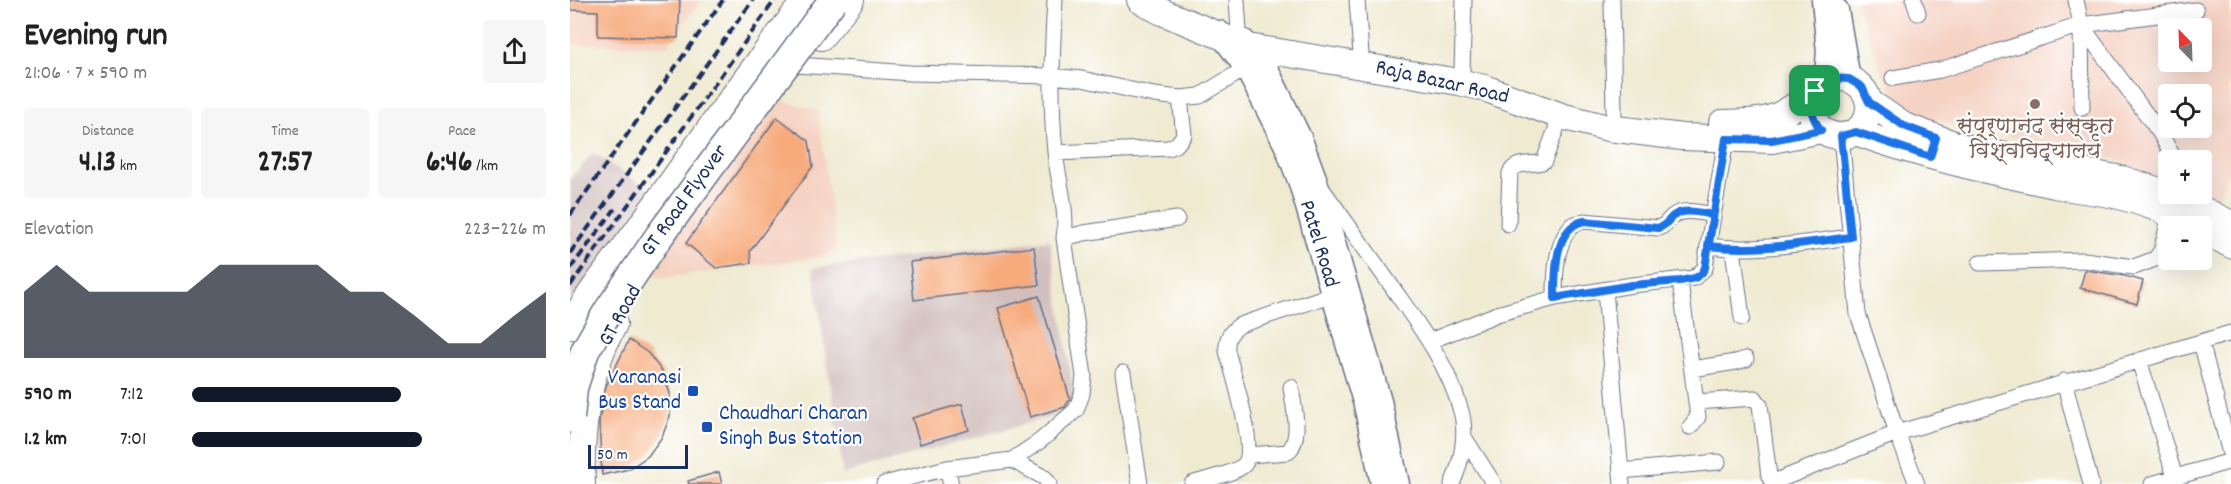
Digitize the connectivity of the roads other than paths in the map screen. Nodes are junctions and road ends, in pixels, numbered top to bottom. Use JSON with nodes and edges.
{"nodes":[{"id":1,"x":806,"y":0,"type":"edge"},
{"id":2,"x":813,"y":0,"type":"edge"},
{"id":3,"x":832,"y":0,"type":"edge"},
{"id":4,"x":851,"y":0,"type":"edge"},
{"id":5,"x":1055,"y":0,"type":"edge"},
{"id":6,"x":1140,"y":0,"type":"edge"},
{"id":7,"x":1169,"y":0,"type":"edge"},
{"id":8,"x":1237,"y":0,"type":"edge"},
{"id":9,"x":1357,"y":0,"type":"edge"},
{"id":10,"x":1464,"y":0,"type":"edge"},
{"id":11,"x":1612,"y":0,"type":"edge"},
{"id":12,"x":1823,"y":0,"type":"edge"},
{"id":13,"x":1835,"y":0,"type":"edge"},
{"id":14,"x":2076,"y":0,"type":"edge"},
{"id":15,"x":2196,"y":10,"type":"dead end"},
{"id":16,"x":2081,"y":25,"type":"junction"},
{"id":17,"x":1239,"y":45,"type":"junction"},
{"id":18,"x":1833,"y":50,"type":"junction"},
{"id":19,"x":1361,"y":54,"type":"junction"},
{"id":20,"x":756,"y":63,"type":"junction"},
{"id":21,"x":798,"y":65,"type":"junction"},
{"id":22,"x":1462,"y":71,"type":"junction"},
{"id":23,"x":1050,"y":76,"type":"junction"},
{"id":24,"x":1893,"y":78,"type":"dead end"},
{"id":25,"x":1830,"y":84,"type":"junction"},
{"id":26,"x":1180,"y":98,"type":"junction"},
{"id":27,"x":1869,"y":102,"type":"junction"},
{"id":28,"x":2082,"y":108,"type":"dead end"},
{"id":29,"x":1614,"y":115,"type":"junction"},
{"id":30,"x":1561,"y":116,"type":"junction"},
{"id":31,"x":1839,"y":133,"type":"junction"},
{"id":32,"x":1898,"y":136,"type":"junction"},
{"id":33,"x":1726,"y":139,"type":"junction"},
{"id":34,"x":2169,"y":150,"type":"edge"},
{"id":35,"x":1055,"y":153,"type":"junction"},
{"id":36,"x":1315,"y":178,"type":"junction"},
{"id":37,"x":2158,"y":194,"type":"edge"},
{"id":38,"x":2173,"y":204,"type":"edge"},
{"id":39,"x":2180,"y":204,"type":"edge"},
{"id":40,"x":1713,"y":215,"type":"junction"},
{"id":41,"x":1177,"y":219,"type":"dead end"},
{"id":42,"x":2215,"y":222,"type":"edge"},
{"id":43,"x":1508,"y":224,"type":"dead end"},
{"id":44,"x":1851,"y":237,"type":"junction"},
{"id":45,"x":1064,"y":238,"type":"junction"},
{"id":46,"x":2231,"y":245,"type":"edge"},
{"id":47,"x":1708,"y":246,"type":"junction"},
{"id":48,"x":1733,"y":249,"type":"junction"},
{"id":49,"x":1980,"y":262,"type":"dead end"},
{"id":50,"x":1680,"y":281,"type":"junction"},
{"id":51,"x":1605,"y":290,"type":"junction"},
{"id":52,"x":1334,"y":294,"type":"junction"},
{"id":53,"x":1555,"y":298,"type":"junction"},
{"id":54,"x":1742,"y":318,"type":"dead end"},
{"id":55,"x":570,"y":326,"type":"edge"},
{"id":56,"x":2231,"y":333,"type":"edge"},
{"id":57,"x":1430,"y":341,"type":"junction"},
{"id":58,"x":2200,"y":342,"type":"junction"},
{"id":59,"x":570,"y":344,"type":"edge"},
{"id":60,"x":1746,"y":359,"type":"dead end"},
{"id":61,"x":2139,"y":360,"type":"junction"},
{"id":62,"x":1692,"y":369,"type":"junction"},
{"id":63,"x":1123,"y":373,"type":"dead end"},
{"id":64,"x":2064,"y":381,"type":"junction"},
{"id":65,"x":1291,"y":387,"type":"dead end"},
{"id":66,"x":1696,"y":402,"type":"junction"},
{"id":67,"x":570,"y":418,"type":"edge"},
{"id":68,"x":1690,"y":426,"type":"dead end"},
{"id":69,"x":1897,"y":433,"type":"junction"},
{"id":70,"x":1464,"y":437,"type":"junction"},
{"id":71,"x":1249,"y":455,"type":"junction"},
{"id":72,"x":2231,"y":459,"type":"edge"},
{"id":73,"x":1012,"y":460,"type":"junction"},
{"id":74,"x":1718,"y":462,"type":"dead end"},
{"id":75,"x":947,"y":468,"type":"junction"},
{"id":76,"x":570,"y":476,"type":"edge"},
{"id":77,"x":2175,"y":477,"type":"junction"},
{"id":78,"x":1622,"y":478,"type":"edge"},
{"id":79,"x":570,"y":484,"type":"edge"},
{"id":80,"x":582,"y":484,"type":"edge"},
{"id":81,"x":884,"y":484,"type":"edge"},
{"id":82,"x":951,"y":484,"type":"edge"},
{"id":83,"x":1049,"y":484,"type":"edge"},
{"id":84,"x":1140,"y":484,"type":"edge"},
{"id":85,"x":1192,"y":484,"type":"edge"},
{"id":86,"x":1382,"y":484,"type":"edge"},
{"id":87,"x":1398,"y":484,"type":"edge"},
{"id":88,"x":1452,"y":484,"type":"edge"},
{"id":89,"x":1494,"y":484,"type":"edge"},
{"id":90,"x":1917,"y":484,"type":"edge"},
{"id":91,"x":2090,"y":484,"type":"edge"},
{"id":92,"x":2152,"y":484,"type":"edge"}],
"edges":[{"from":1,"to":20,"type":"main road","name":"GT Road"},
{"from":2,"to":59,"type":"highway","name":"GT Road Flyover"},
{"from":3,"to":67,"type":"highway","name":"GT Road Flyover","bridge":true},
{"from":4,"to":21,"type":"main road","name":"GT Road"},
{"from":5,"to":23,"type":"street"},
{"from":6,"to":17,"type":"main road","name":"Raja Bazar Road"},
{"from":7,"to":17,"type":"main road","name":"Raja Bazar Road"},
{"from":8,"to":17,"type":"street"},
{"from":9,"to":19,"type":"street"},
{"from":10,"to":22,"type":"street"},
{"from":11,"to":29,"type":"street"},
{"from":12,"to":18,"type":"street"},
{"from":13,"to":18,"type":"street"},
{"from":14,"to":16,"type":"street"},
{"from":15,"to":16,"type":"street"},
{"from":16,"to":24,"type":"street"},
{"from":16,"to":28,"type":"street"},
{"from":16,"to":34,"type":"street"},
{"from":17,"to":19,"type":"main road","name":"Raja Bazar Road"},
{"from":17,"to":26,"type":"street"},
{"from":17,"to":30,"type":"main road","name":"Raja Bazar Road"},
{"from":17,"to":36,"type":"street","name":"Patel Road"},
{"from":17,"to":52,"type":"street","name":"Patel Road"},
{"from":18,"to":25,"type":"street"},
{"from":19,"to":22,"type":"main road","name":"Raja Bazar Road"},
{"from":20,"to":21,"type":"street"},
{"from":20,"to":55,"type":"main road","name":"GT Road"},
{"from":21,"to":23,"type":"street"},
{"from":21,"to":80,"type":"main road","name":"GT Road"},
{"from":22,"to":29,"type":"main road","name":"Raja Bazar Road"},
{"from":23,"to":26,"type":"street"},
{"from":23,"to":35,"type":"street"},
{"from":25,"to":27,"type":"main road"},
{"from":25,"to":29,"type":"main road","name":"Raja Bazar Road"},
{"from":25,"to":31,"type":"main road"},
{"from":26,"to":35,"type":"street"},
{"from":27,"to":31,"type":"main road"},
{"from":27,"to":32,"type":"main road"},
{"from":30,"to":33,"type":"main road","name":"Raja Bazar Road"},
{"from":30,"to":43,"type":"street"},
{"from":31,"to":32,"type":"main road"},
{"from":31,"to":33,"type":"main road","name":"Raja Bazar Road"},
{"from":31,"to":44,"type":"street"},
{"from":32,"to":37,"type":"main road"},
{"from":33,"to":40,"type":"street"},
{"from":35,"to":45,"type":"street"},
{"from":36,"to":57,"type":"street"},
{"from":36,"to":87,"type":"street","name":"Patel Road"},
{"from":38,"to":49,"type":"street"},
{"from":39,"to":42,"type":"main road"},
{"from":40,"to":47,"type":"street"},
{"from":40,"to":53,"type":"street"},
{"from":41,"to":45,"type":"street"},
{"from":42,"to":46,"type":"main road"},
{"from":44,"to":48,"type":"street"},
{"from":44,"to":69,"type":"street"},
{"from":45,"to":73,"type":"street"},
{"from":47,"to":48,"type":"street"},
{"from":47,"to":50,"type":"street"},
{"from":48,"to":54,"type":"street"},
{"from":50,"to":51,"type":"street"},
{"from":50,"to":62,"type":"street"},
{"from":51,"to":53,"type":"street"},
{"from":51,"to":78,"type":"street"},
{"from":52,"to":71,"type":"street"},
{"from":52,"to":86,"type":"street","name":"Patel Road"},
{"from":53,"to":57,"type":"street"},
{"from":56,"to":58,"type":"street"},
{"from":57,"to":70,"type":"street"},
{"from":58,"to":61,"type":"street"},
{"from":58,"to":72,"type":"street"},
{"from":60,"to":62,"type":"street"},
{"from":61,"to":64,"type":"street"},
{"from":61,"to":77,"type":"street"},
{"from":62,"to":66,"type":"street"},
{"from":63,"to":84,"type":"street"},
{"from":64,"to":69,"type":"street"},
{"from":64,"to":91,"type":"street"},
{"from":65,"to":71,"type":"street"},
{"from":66,"to":68,"type":"street"},
{"from":66,"to":69,"type":"street"},
{"from":69,"to":90,"type":"street"},
{"from":70,"to":88,"type":"street"},
{"from":70,"to":89,"type":"street"},
{"from":71,"to":85,"type":"street"},
{"from":72,"to":77,"type":"street"},
{"from":73,"to":75,"type":"street"},
{"from":73,"to":83,"type":"street"},
{"from":74,"to":78,"type":"street"},
{"from":75,"to":81,"type":"street"},
{"from":75,"to":82,"type":"street"},
{"from":76,"to":79,"type":"highway"},
{"from":77,"to":92,"type":"street"}]}
